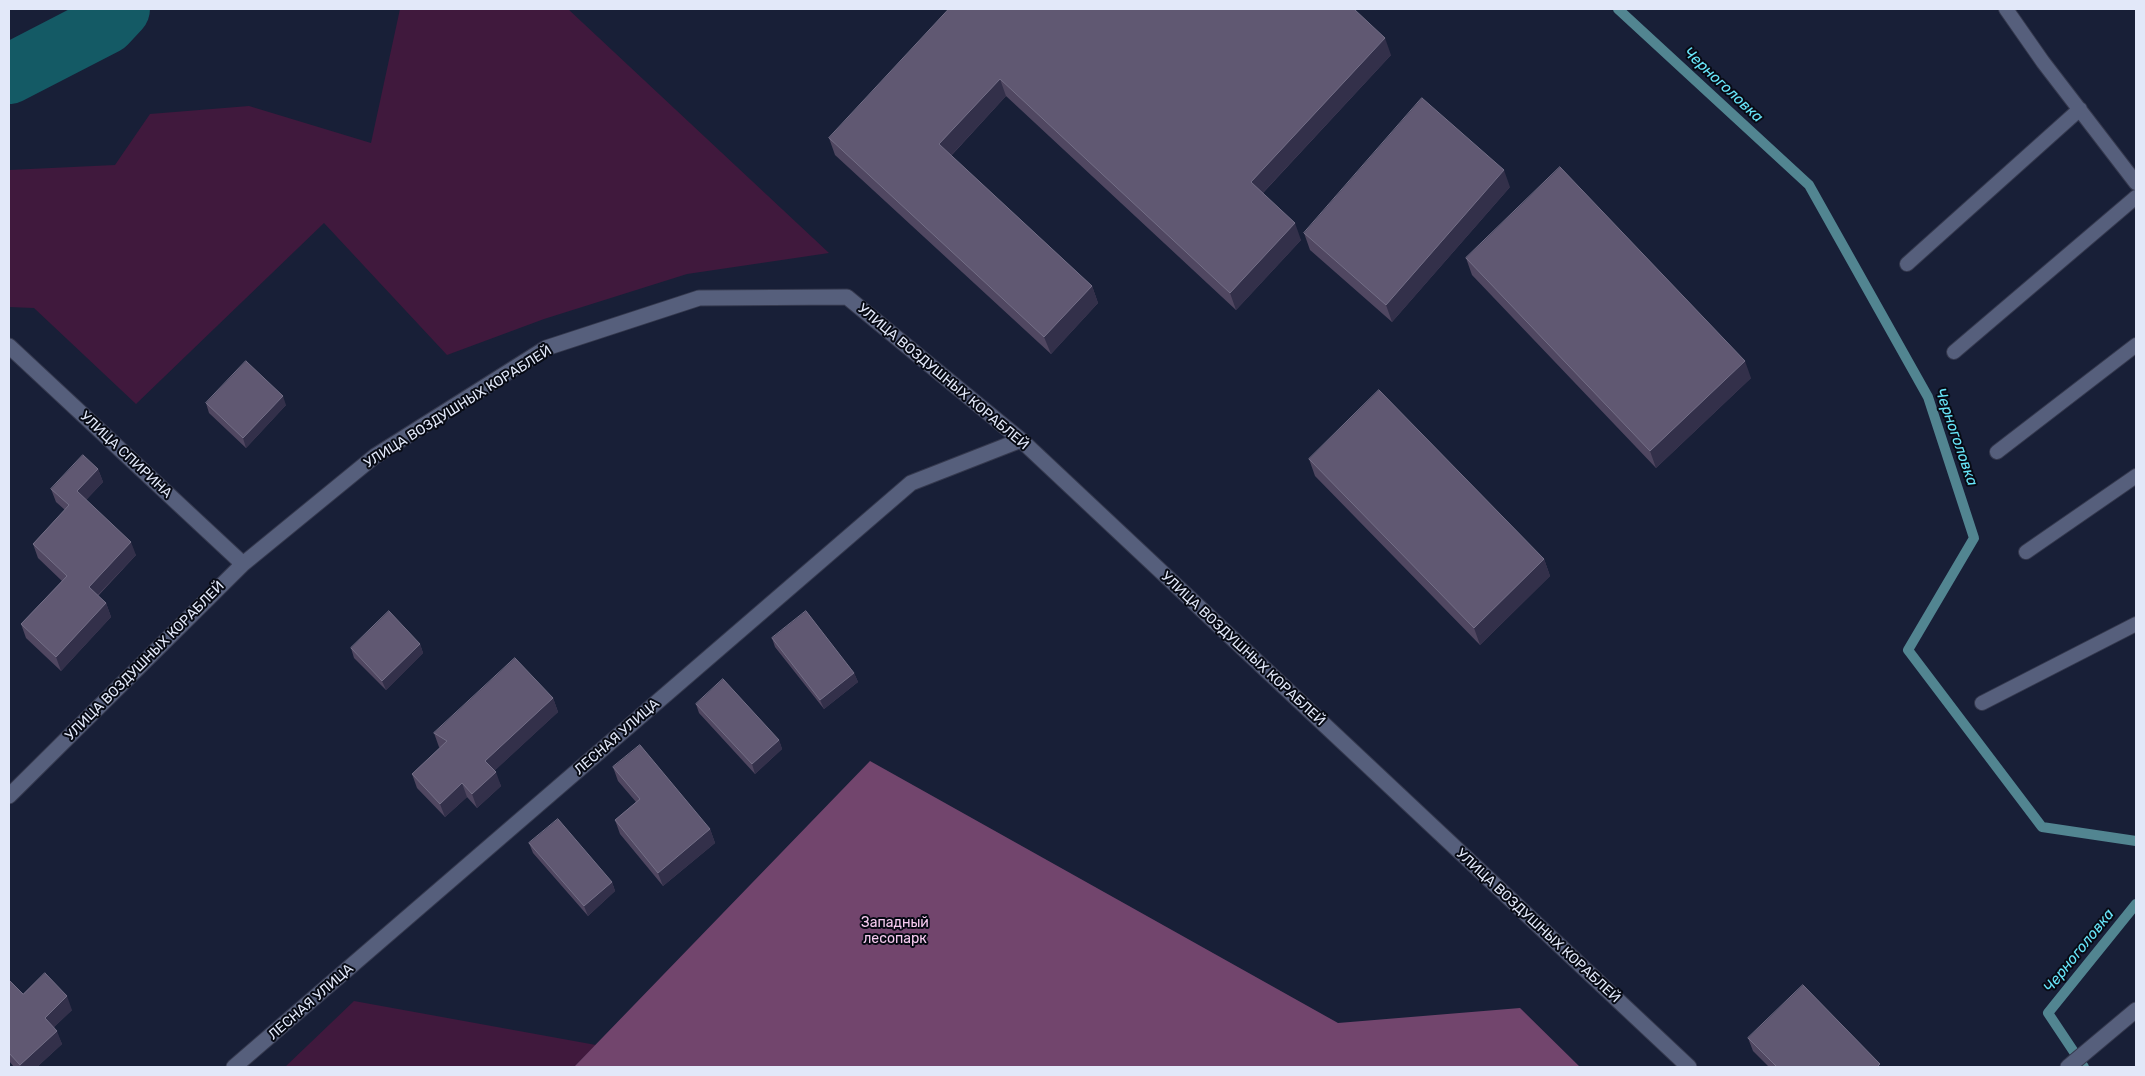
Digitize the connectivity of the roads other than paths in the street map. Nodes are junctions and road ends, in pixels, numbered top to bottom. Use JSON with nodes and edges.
{"nodes":[{"id":1,"x":2006,"y":9,"type":"edge"},
{"id":2,"x":2080,"y":109,"type":"junction"},
{"id":3,"x":2136,"y":183,"type":"edge"},
{"id":4,"x":2136,"y":198,"type":"edge"},
{"id":5,"x":1907,"y":264,"type":"dead end"},
{"id":6,"x":2136,"y":345,"type":"edge"},
{"id":7,"x":9,"y":346,"type":"edge"},
{"id":8,"x":1954,"y":352,"type":"dead end"},
{"id":9,"x":1020,"y":440,"type":"junction"},
{"id":10,"x":1997,"y":452,"type":"dead end"},
{"id":11,"x":2136,"y":476,"type":"edge"},
{"id":12,"x":2026,"y":552,"type":"dead end"},
{"id":13,"x":243,"y":564,"type":"junction"},
{"id":14,"x":2136,"y":624,"type":"edge"},
{"id":15,"x":1982,"y":703,"type":"dead end"},
{"id":16,"x":9,"y":796,"type":"edge"},
{"id":17,"x":2136,"y":1010,"type":"edge"},
{"id":18,"x":234,"y":1067,"type":"edge"},
{"id":19,"x":1689,"y":1067,"type":"edge"},
{"id":20,"x":2068,"y":1067,"type":"edge"}],
"edges":[{"from":1,"to":2,"type":"lane"},
{"from":2,"to":3,"type":"lane"},
{"from":2,"to":5,"type":"lane"},
{"from":4,"to":8,"type":"lane"},
{"from":6,"to":10,"type":"lane"},
{"from":7,"to":13,"type":"street","name":"УЛИЦА СПИРИНА"},
{"from":9,"to":13,"type":"street","name":"УЛИЦА ВОЗДУШНЫХ КОРАБЛЕЙ"},
{"from":9,"to":18,"type":"street","name":"ЛЕСНАЯ УЛИЦА"},
{"from":9,"to":19,"type":"street","name":"УЛИЦА ВОЗДУШНЫХ КОРАБЛЕЙ"},
{"from":11,"to":12,"type":"lane"},
{"from":13,"to":16,"type":"street","name":"УЛИЦА ВОЗДУШНЫХ КОРАБЛЕЙ"},
{"from":14,"to":15,"type":"lane"},
{"from":17,"to":20,"type":"street"}]}
